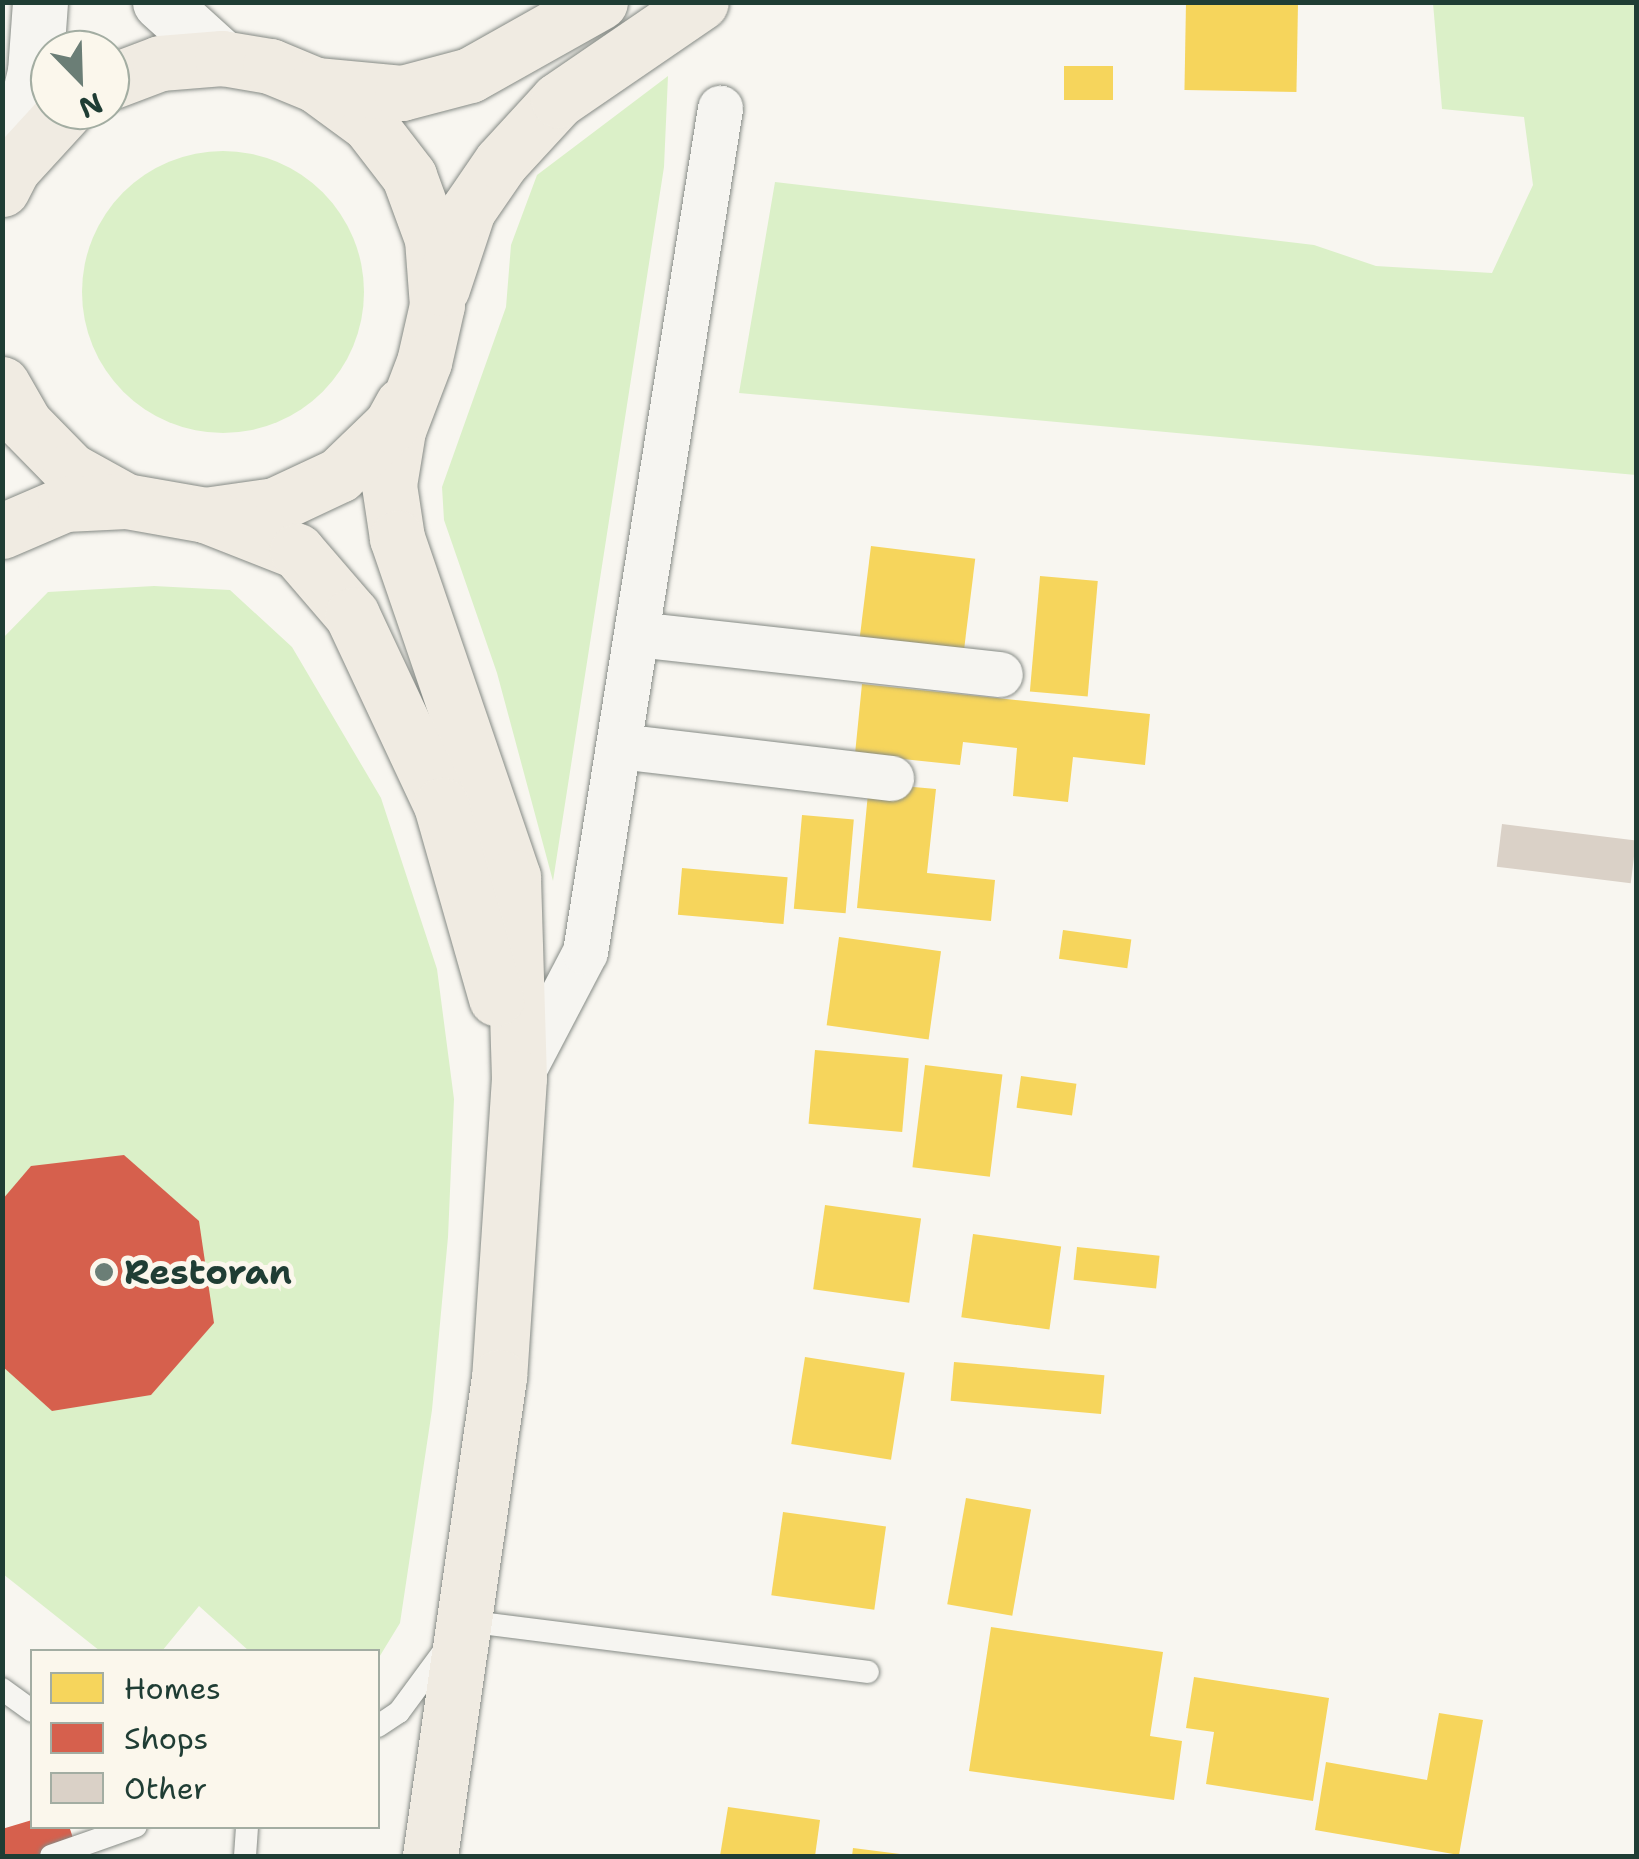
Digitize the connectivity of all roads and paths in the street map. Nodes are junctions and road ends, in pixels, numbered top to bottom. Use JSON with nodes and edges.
{"nodes":[{"id":1,"x":40,"y":2,"type":"edge"},
{"id":2,"x":160,"y":2,"type":"edge"},
{"id":3,"x":600,"y":2,"type":"edge"},
{"id":4,"x":701,"y":2,"type":"edge"},
{"id":5,"x":222,"y":58,"type":"junction"},
{"id":6,"x":130,"y":74,"type":"edge"},
{"id":7,"x":316,"y":85,"type":"junction"},
{"id":8,"x":720,"y":108,"type":"dead end"},
{"id":9,"x":49,"y":130,"type":"edge"},
{"id":10,"x":7,"y":179,"type":"edge"},
{"id":11,"x":437,"y":305,"type":"junction"},
{"id":12,"x":424,"y":362,"type":"junction"},
{"id":13,"x":2,"y":384,"type":"edge"},
{"id":14,"x":126,"y":501,"type":"junction"},
{"id":15,"x":205,"y":515,"type":"junction"},
{"id":16,"x":2,"y":531,"type":"edge"},
{"id":17,"x":637,"y":634,"type":"junction"},
{"id":18,"x":1000,"y":674,"type":"dead end"},
{"id":19,"x":619,"y":746,"type":"junction"},
{"id":20,"x":891,"y":778,"type":"dead end"},
{"id":21,"x":518,"y":1078,"type":"junction"},
{"id":22,"x":469,"y":1616,"type":"junction"},
{"id":23,"x":868,"y":1672,"type":"dead end"},
{"id":24,"x":2,"y":1689,"type":"edge"},
{"id":25,"x":30,"y":1710,"type":"edge"},
{"id":26,"x":380,"y":1725,"type":"edge"},
{"id":27,"x":128,"y":1829,"type":"edge"},
{"id":28,"x":248,"y":1829,"type":"edge"},
{"id":29,"x":51,"y":1856,"type":"edge"},
{"id":30,"x":245,"y":1856,"type":"edge"},
{"id":31,"x":430,"y":1856,"type":"edge"}],
"edges":[{"from":1,"to":10,"type":"main road"},
{"from":2,"to":5,"type":"main road"},
{"from":3,"to":7,"type":"main road"},
{"from":4,"to":11,"type":"main road"},
{"from":5,"to":6,"type":"main road"},
{"from":5,"to":7,"type":"main road"},
{"from":7,"to":11,"type":"main road"},
{"from":8,"to":17,"type":"street"},
{"from":9,"to":10,"type":"main road"},
{"from":11,"to":12,"type":"main road"},
{"from":12,"to":15,"type":"main road"},
{"from":12,"to":21,"type":"main road"},
{"from":13,"to":14,"type":"main road"},
{"from":14,"to":15,"type":"main road"},
{"from":14,"to":16,"type":"main road"},
{"from":15,"to":21,"type":"main road"},
{"from":17,"to":18,"type":"street"},
{"from":17,"to":19,"type":"street"},
{"from":19,"to":20,"type":"street"},
{"from":19,"to":21,"type":"street"},
{"from":21,"to":22,"type":"main road"},
{"from":22,"to":23,"type":"lane"},
{"from":22,"to":26,"type":"lane"},
{"from":22,"to":31,"type":"main road"},
{"from":24,"to":25,"type":"lane"},
{"from":27,"to":29,"type":"lane"},
{"from":28,"to":30,"type":"lane"}]}
